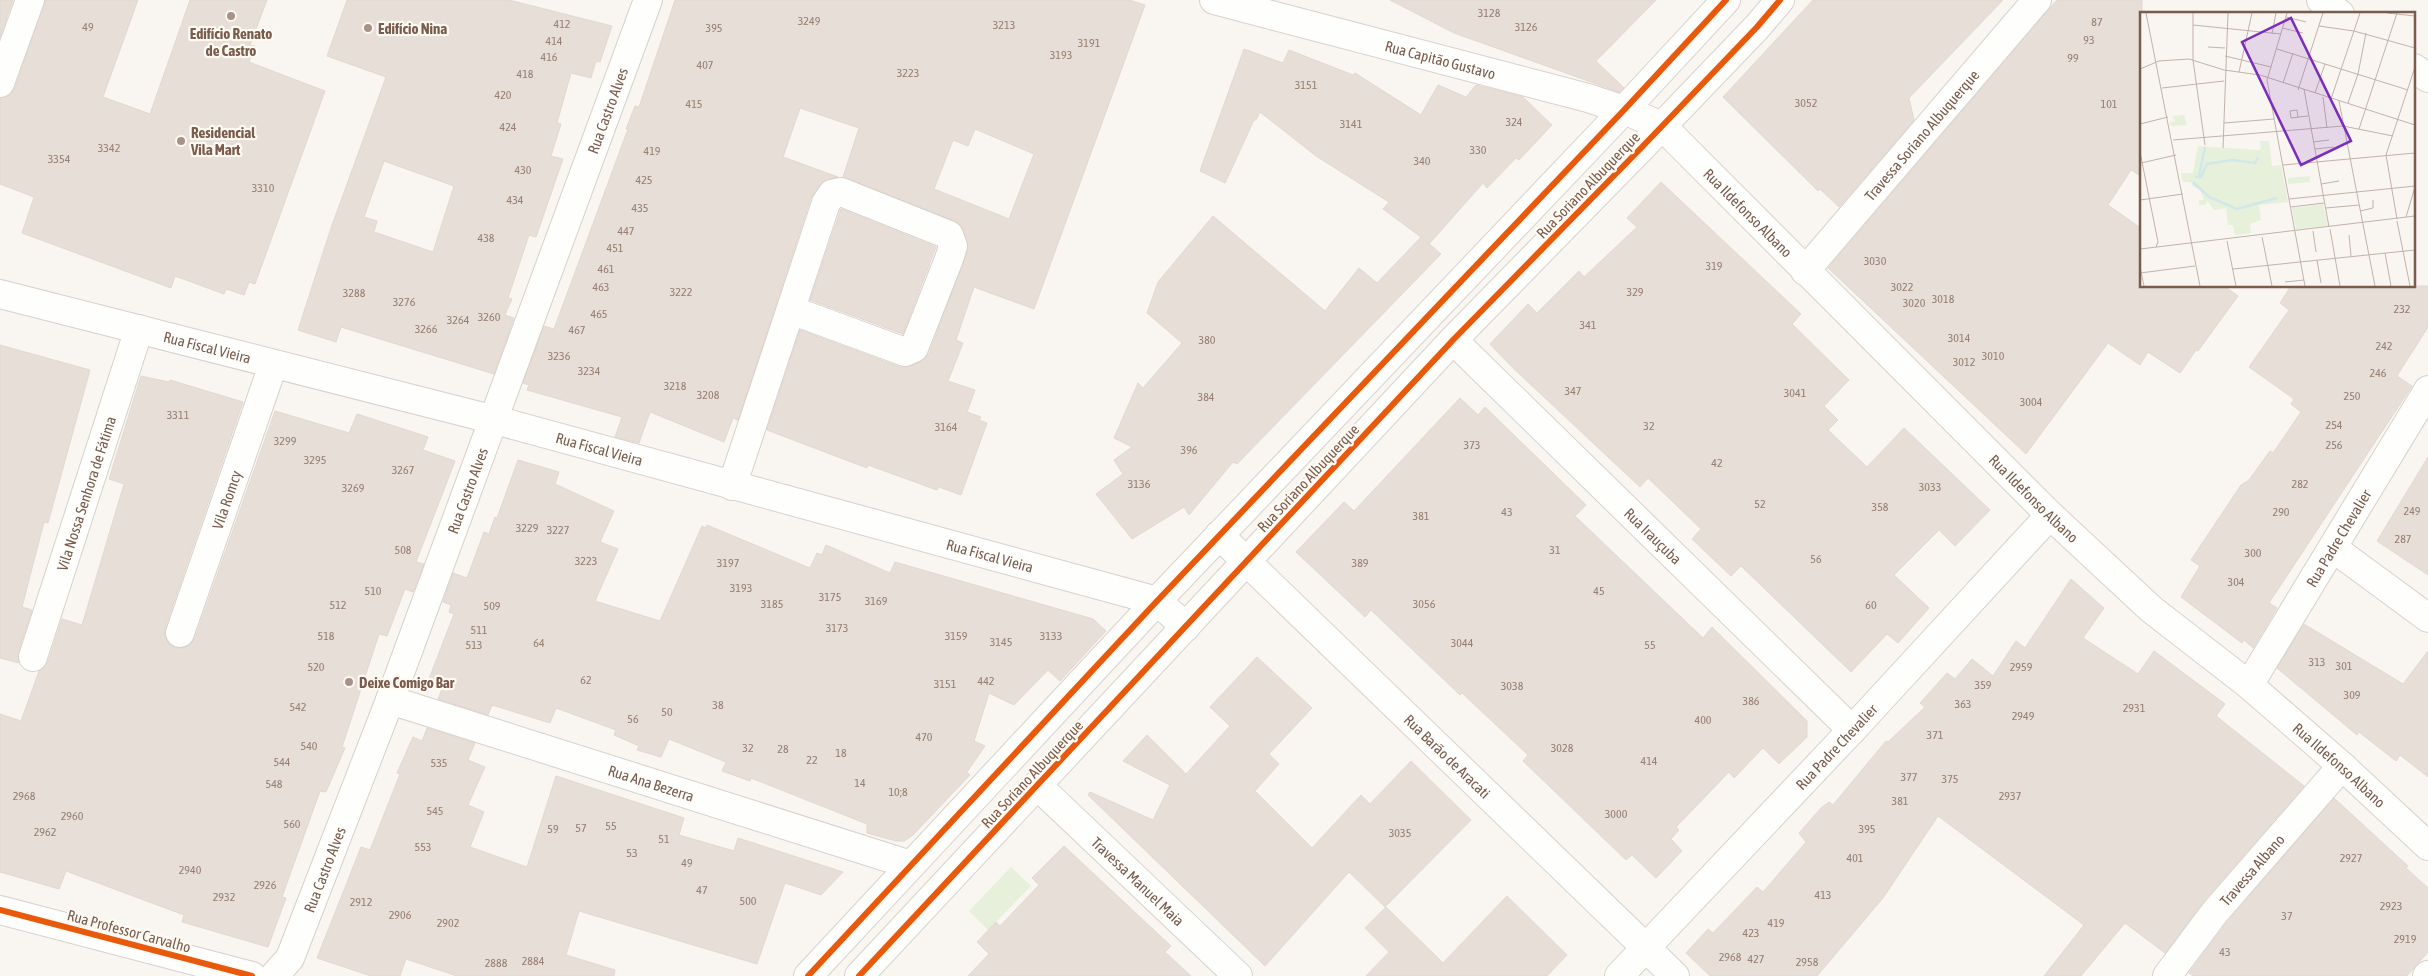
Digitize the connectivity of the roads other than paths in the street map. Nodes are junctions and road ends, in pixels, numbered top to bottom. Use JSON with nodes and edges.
{"nodes":[{"id":1,"x":30,"y":0,"type":"edge"},
{"id":2,"x":648,"y":0,"type":"edge"},
{"id":3,"x":1214,"y":0,"type":"edge"},
{"id":4,"x":1726,"y":0,"type":"edge"},
{"id":5,"x":1780,"y":0,"type":"edge"},
{"id":6,"x":2037,"y":0,"type":"edge"},
{"id":7,"x":2321,"y":0,"type":"edge"},
{"id":8,"x":2337,"y":12,"type":"edge"},
{"id":9,"x":2416,"y":69,"type":"edge"},
{"id":10,"x":2428,"y":78,"type":"edge"},
{"id":11,"x":0,"y":83,"type":"edge"},
{"id":12,"x":1624,"y":110,"type":"junction"},
{"id":13,"x":1662,"y":126,"type":"junction"},
{"id":14,"x":1805,"y":271,"type":"junction"},
{"id":15,"x":0,"y":294,"type":"edge"},
{"id":16,"x":791,"y":310,"type":"junction"},
{"id":17,"x":139,"y":329,"type":"junction"},
{"id":18,"x":1453,"y":340,"type":"junction"},
{"id":19,"x":273,"y":365,"type":"junction"},
{"id":20,"x":2428,"y":390,"type":"edge"},
{"id":21,"x":495,"y":420,"type":"junction"},
{"id":22,"x":732,"y":486,"type":"junction"},
{"id":23,"x":2050,"y":515,"type":"junction"},
{"id":24,"x":1219,"y":535,"type":"junction"},
{"id":25,"x":2333,"y":548,"type":"junction"},
{"id":26,"x":1248,"y":562,"type":"junction"},
{"id":27,"x":1157,"y":601,"type":"junction"},
{"id":28,"x":2428,"y":618,"type":"edge"},
{"id":29,"x":1186,"y":627,"type":"junction"},
{"id":30,"x":180,"y":633,"type":"dead end"},
{"id":31,"x":33,"y":657,"type":"dead end"},
{"id":32,"x":2249,"y":686,"type":"junction"},
{"id":33,"x":390,"y":700,"type":"junction"},
{"id":34,"x":1852,"y":730,"type":"junction"},
{"id":35,"x":2342,"y":766,"type":"junction"},
{"id":36,"x":1038,"y":786,"type":"junction"},
{"id":37,"x":2428,"y":846,"type":"edge"},
{"id":38,"x":911,"y":865,"type":"junction"},
{"id":39,"x":0,"y":910,"type":"edge"},
{"id":40,"x":1646,"y":948,"type":"junction"},
{"id":41,"x":252,"y":976,"type":"edge"},
{"id":42,"x":274,"y":976,"type":"edge"},
{"id":43,"x":808,"y":976,"type":"edge"},
{"id":44,"x":858,"y":976,"type":"edge"},
{"id":45,"x":1238,"y":976,"type":"edge"},
{"id":46,"x":1619,"y":976,"type":"edge"},
{"id":47,"x":1675,"y":976,"type":"edge"},
{"id":48,"x":2167,"y":976,"type":"edge"}],
"edges":[{"from":1,"to":11,"type":"street"},
{"from":2,"to":21,"type":"street","name":"Rua Castro Alves"},
{"from":3,"to":12,"type":"street","name":"Rua Capitão Gustavo"},
{"from":4,"to":12,"type":"street","name":"Rua Soriano Albuquerque"},
{"from":5,"to":13,"type":"street","name":"Rua Soriano Albuquerque"},
{"from":6,"to":14,"type":"street","name":"Travessa Soriano Albuquerque"},
{"from":7,"to":8,"type":"street"},
{"from":9,"to":10,"type":"street"},
{"from":12,"to":13,"type":"street","name":"Rua Capitão Gustavo"},
{"from":12,"to":24,"type":"street","name":"Rua Soriano Albuquerque"},
{"from":13,"to":14,"type":"street","name":"Rua Ildefonso Albano"},
{"from":13,"to":18,"type":"street","name":"Rua Soriano Albuquerque"},
{"from":14,"to":23,"type":"street","name":"Rua Ildefonso Albano"},
{"from":15,"to":17,"type":"street","name":"Rua Fiscal Vieira"},
{"from":16,"to":16,"type":"street"},
{"from":16,"to":22,"type":"street"},
{"from":17,"to":19,"type":"street","name":"Rua Fiscal Vieira"},
{"from":17,"to":31,"type":"street","name":"Vila Nossa Senhora de Fátima"},
{"from":18,"to":26,"type":"street","name":"Rua Soriano Albuquerque"},
{"from":18,"to":34,"type":"street","name":"Rua Irauçuba"},
{"from":19,"to":21,"type":"street","name":"Rua Fiscal Vieira"},
{"from":19,"to":30,"type":"street","name":"Vila Romcy"},
{"from":20,"to":25,"type":"street","name":"Rua Padre Chevalier"},
{"from":21,"to":22,"type":"street","name":"Rua Fiscal Vieira"},
{"from":21,"to":33,"type":"street","name":"Rua Castro Alves"},
{"from":22,"to":27,"type":"street","name":"Rua Fiscal Vieira"},
{"from":23,"to":32,"type":"street","name":"Rua Ildefonso Albano"},
{"from":23,"to":34,"type":"street","name":"Rua Padre Chevalier"},
{"from":24,"to":26,"type":"street","name":"Rua Barão de Aracati"},
{"from":24,"to":27,"type":"street","name":"Rua Soriano Albuquerque"},
{"from":25,"to":28,"type":"street"},
{"from":25,"to":32,"type":"street","name":"Rua Padre Chevalier"},
{"from":26,"to":29,"type":"street","name":"Rua Soriano Albuquerque"},
{"from":26,"to":40,"type":"street","name":"Rua Barão de Aracati"},
{"from":27,"to":29,"type":"street","name":"Rua Fiscal Vieira"},
{"from":27,"to":38,"type":"street","name":"Rua Soriano Albuquerque"},
{"from":29,"to":36,"type":"street","name":"Rua Soriano Albuquerque"},
{"from":32,"to":35,"type":"street","name":"Rua Ildefonso Albano"},
{"from":33,"to":38,"type":"street","name":"Rua Ana Bezerra"},
{"from":33,"to":42,"type":"street","name":"Rua Castro Alves"},
{"from":34,"to":40,"type":"street","name":"Rua Padre Chevalier"},
{"from":35,"to":37,"type":"street","name":"Rua Ildefonso Albano"},
{"from":35,"to":48,"type":"street","name":"Travessa Albano"},
{"from":36,"to":44,"type":"street","name":"Rua Soriano Albuquerque"},
{"from":36,"to":45,"type":"street","name":"Travessa Manuel Maia"},
{"from":38,"to":43,"type":"street","name":"Rua Soriano Albuquerque"},
{"from":39,"to":41,"type":"street","name":"Rua Professor Carvalho"},
{"from":40,"to":46,"type":"street","name":"Rua Padre Chevalier"},
{"from":40,"to":47,"type":"street","name":"Rua Barão de Aracati"}]}
